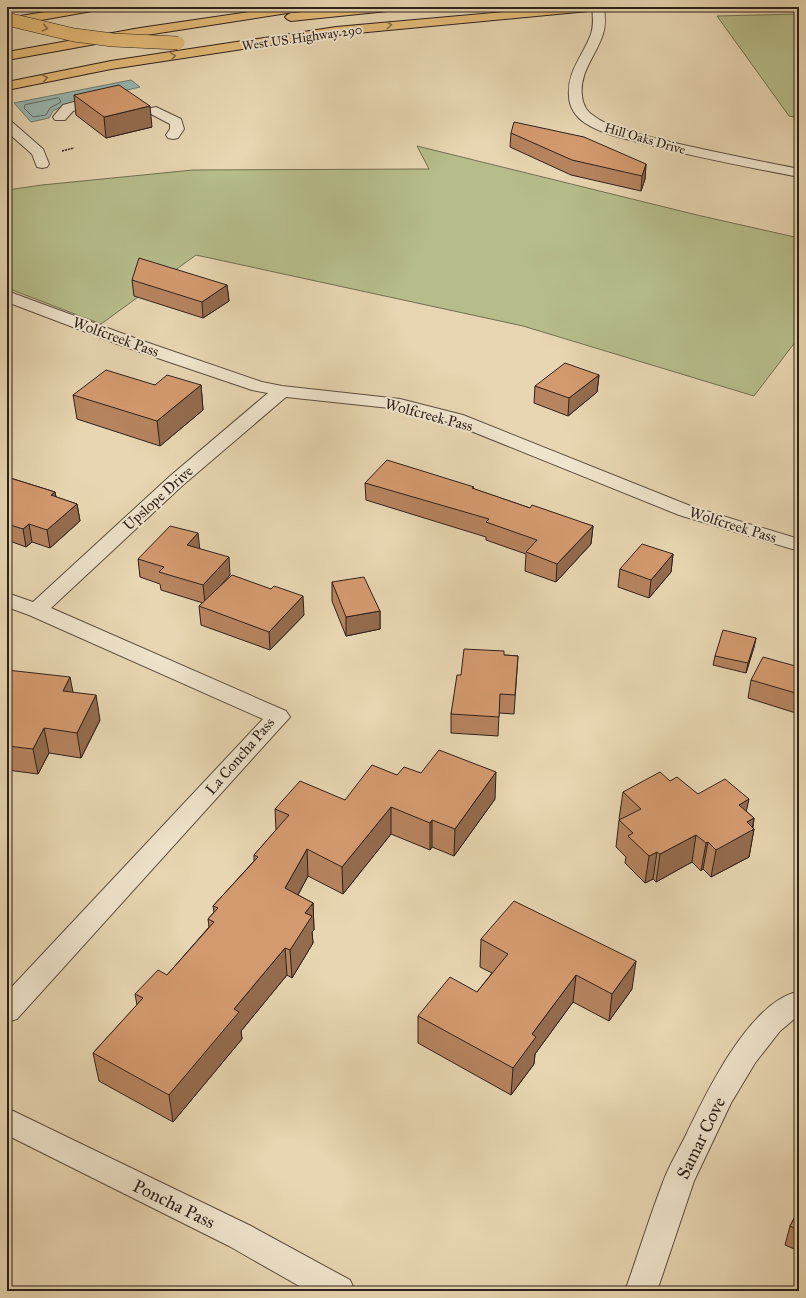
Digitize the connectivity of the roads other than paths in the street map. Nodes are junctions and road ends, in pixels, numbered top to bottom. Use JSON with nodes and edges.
{"nodes":[{"id":1,"x":98,"y":7,"type":"edge"},
{"id":2,"x":307,"y":7,"type":"edge"},
{"id":3,"x":397,"y":7,"type":"edge"},
{"id":4,"x":599,"y":7,"type":"edge"},
{"id":5,"x":7,"y":20,"type":"edge"},
{"id":6,"x":336,"y":31,"type":"junction"},
{"id":7,"x":140,"y":32,"type":"junction"},
{"id":8,"x":7,"y":56,"type":"edge"},
{"id":9,"x":7,"y":86,"type":"edge"},
{"id":10,"x":114,"y":96,"type":"edge"},
{"id":11,"x":156,"y":111,"type":"dead end"},
{"id":12,"x":60,"y":117,"type":"dead end"},
{"id":13,"x":7,"y":125,"type":"edge"},
{"id":14,"x":173,"y":135,"type":"dead end"},
{"id":15,"x":42,"y":164,"type":"dead end"},
{"id":16,"x":799,"y":173,"type":"edge"},
{"id":17,"x":7,"y":296,"type":"edge"},
{"id":18,"x":282,"y":391,"type":"junction"},
{"id":19,"x":799,"y":545,"type":"edge"},
{"id":20,"x":7,"y":600,"type":"edge"},
{"id":21,"x":37,"y":610,"type":"junction"},
{"id":22,"x":793,"y":1004,"type":"dead end"},
{"id":23,"x":7,"y":1011,"type":"edge"},
{"id":24,"x":7,"y":1121,"type":"edge"},
{"id":25,"x":339,"y":1291,"type":"edge"},
{"id":26,"x":641,"y":1291,"type":"edge"}],
"edges":[{"from":1,"to":5,"type":"main road"},
{"from":2,"to":7,"type":"main road","name":"West US Highway 290"},
{"from":3,"to":7,"type":"main road"},
{"from":6,"to":4,"type":"main road","name":"West US Highway 290","one_way":true},
{"from":4,"to":16,"type":"street","name":"Hill Oaks Drive"},
{"from":5,"to":6,"type":"main road","one_way":true,"bridge":true},
{"from":9,"to":6,"type":"main road","name":"West US Highway 290","one_way":true},
{"from":7,"to":8,"type":"main road","name":"West US Highway 290"},
{"from":10,"to":12,"type":"street"},
{"from":11,"to":14,"type":"street"},
{"from":13,"to":15,"type":"street"},
{"from":17,"to":18,"type":"street","name":"Wolfcreek Pass"},
{"from":18,"to":19,"type":"street","name":"Wolfcreek Pass"},
{"from":18,"to":21,"type":"street","name":"Upslope Drive"},
{"from":20,"to":21,"type":"street","name":"La Concha Pass"},
{"from":21,"to":23,"type":"street","name":"La Concha Pass"},
{"from":22,"to":26,"type":"street","name":"Samar Cove"},
{"from":24,"to":25,"type":"street","name":"Poncha Pass"}]}
